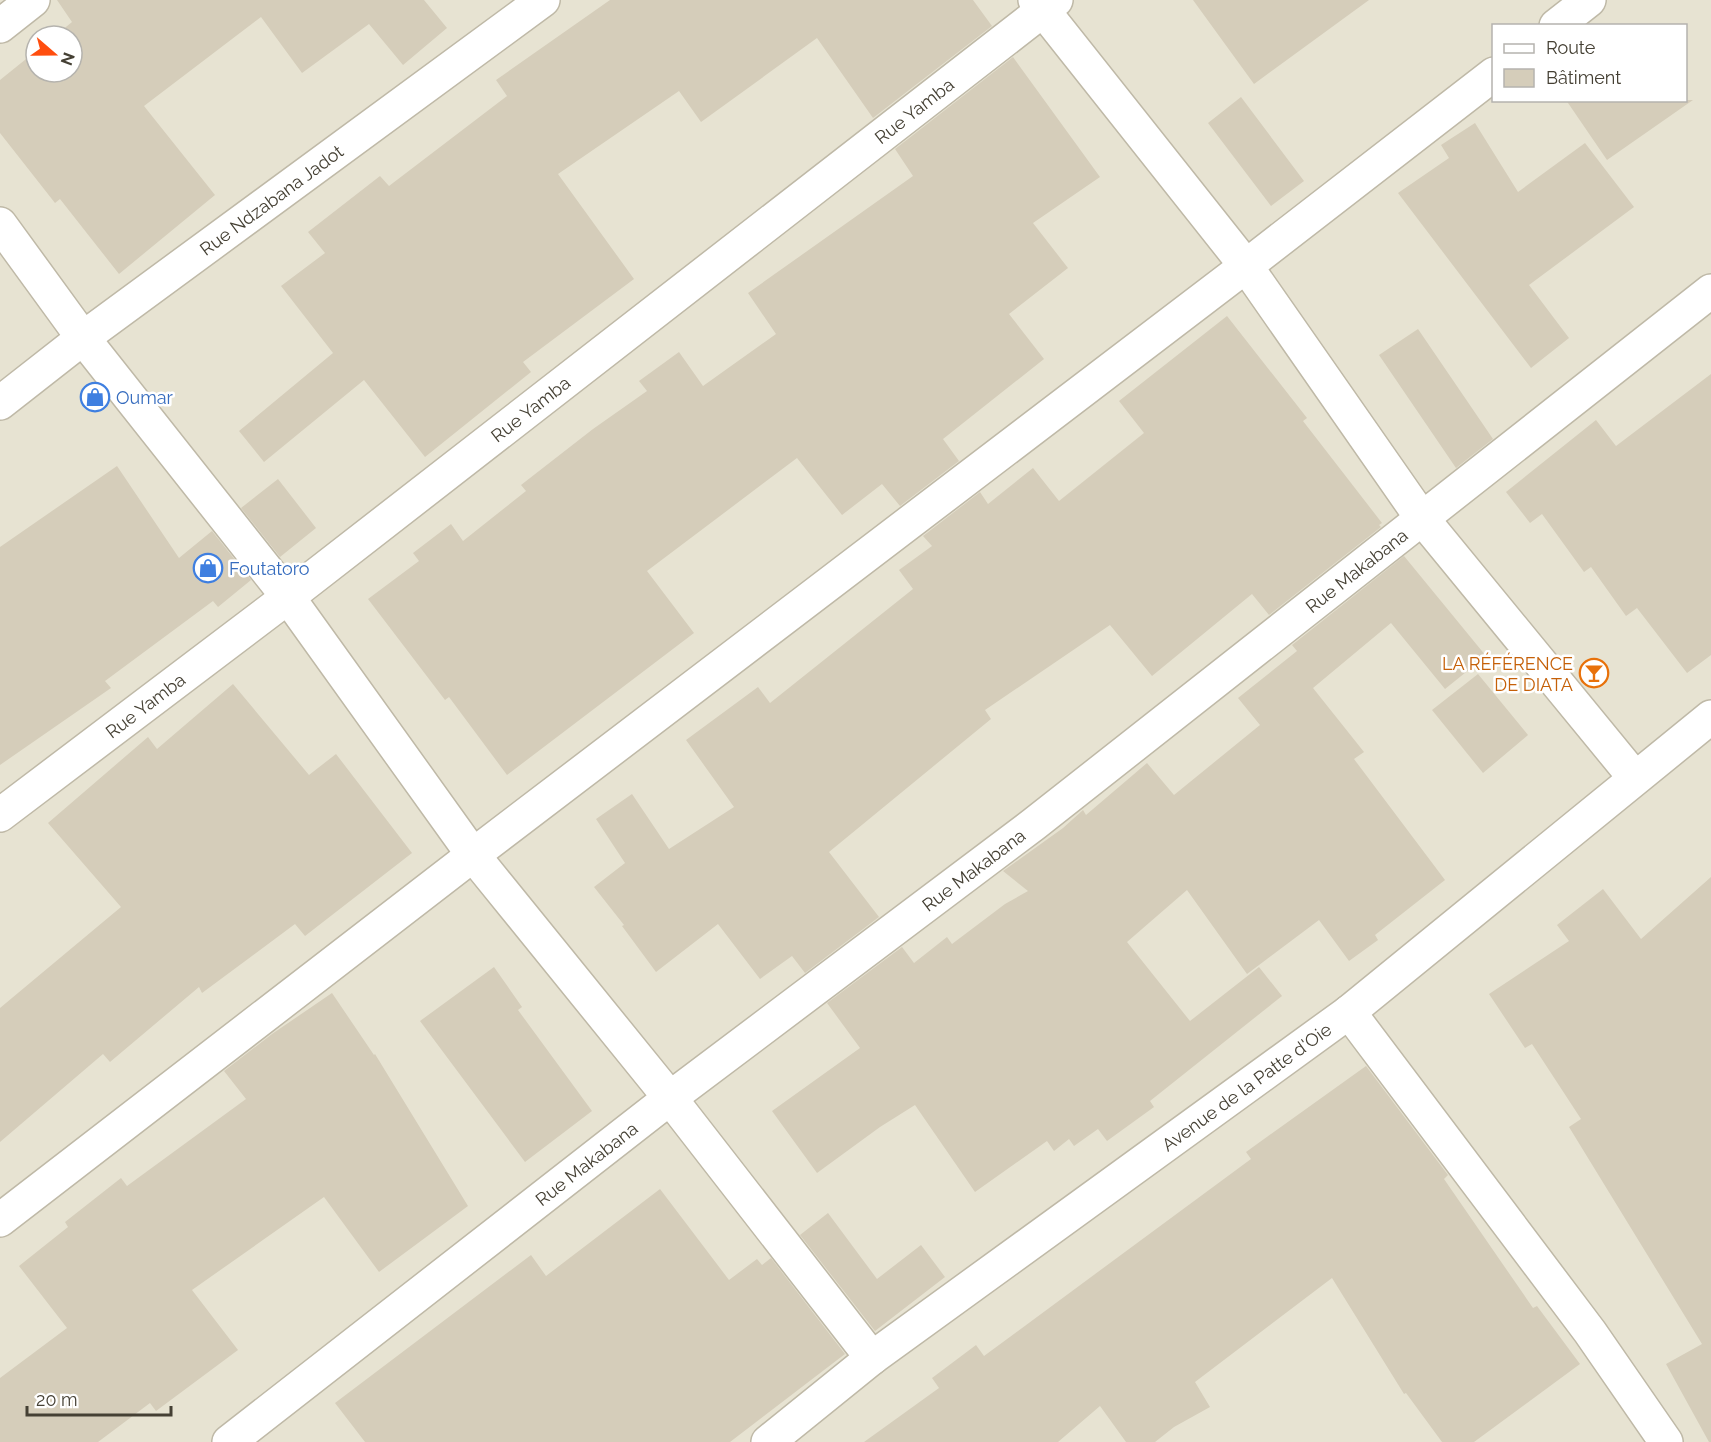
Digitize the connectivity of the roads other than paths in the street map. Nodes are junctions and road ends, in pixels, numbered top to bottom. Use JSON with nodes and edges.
{"nodes":[{"id":1,"x":33,"y":0,"type":"edge"},
{"id":2,"x":543,"y":0,"type":"edge"},
{"id":3,"x":1589,"y":0,"type":"edge"},
{"id":4,"x":1044,"y":4,"type":"edge"},
{"id":5,"x":1559,"y":24,"type":"edge"},
{"id":6,"x":0,"y":26,"type":"edge"},
{"id":7,"x":1492,"y":76,"type":"edge"},
{"id":8,"x":0,"y":224,"type":"edge"},
{"id":9,"x":1246,"y":266,"type":"junction"},
{"id":10,"x":1711,"y":291,"type":"edge"},
{"id":11,"x":83,"y":338,"type":"junction"},
{"id":12,"x":0,"y":403,"type":"edge"},
{"id":13,"x":1421,"y":517,"type":"junction"},
{"id":14,"x":288,"y":597,"type":"junction"},
{"id":15,"x":1711,"y":717,"type":"edge"},
{"id":16,"x":1635,"y":778,"type":"junction"},
{"id":17,"x":0,"y":815,"type":"edge"},
{"id":18,"x":473,"y":855,"type":"junction"},
{"id":19,"x":1349,"y":1012,"type":"junction"},
{"id":20,"x":670,"y":1098,"type":"junction"},
{"id":21,"x":0,"y":1221,"type":"edge"},
{"id":22,"x":872,"y":1358,"type":"junction"},
{"id":23,"x":229,"y":1442,"type":"edge"},
{"id":24,"x":768,"y":1442,"type":"edge"},
{"id":25,"x":1666,"y":1442,"type":"edge"}],
"edges":[{"from":1,"to":6,"type":"street"},
{"from":2,"to":11,"type":"street","name":"Rue Ndzabana Jadot"},
{"from":3,"to":5,"type":"street"},
{"from":4,"to":9,"type":"street"},
{"from":4,"to":14,"type":"street","name":"Rue Yamba"},
{"from":7,"to":9,"type":"street"},
{"from":8,"to":11,"type":"street"},
{"from":9,"to":13,"type":"street"},
{"from":9,"to":18,"type":"street"},
{"from":10,"to":13,"type":"street","name":"Rue Makabana"},
{"from":11,"to":12,"type":"street","name":"Rue Ndzabana Jadot"},
{"from":11,"to":14,"type":"street"},
{"from":13,"to":16,"type":"street"},
{"from":13,"to":20,"type":"street","name":"Rue Makabana"},
{"from":14,"to":17,"type":"street","name":"Rue Yamba"},
{"from":14,"to":18,"type":"street"},
{"from":15,"to":16,"type":"street","name":"Avenue de la Patte d'Oie"},
{"from":16,"to":19,"type":"street","name":"Avenue de la Patte d'Oie"},
{"from":18,"to":20,"type":"street"},
{"from":18,"to":21,"type":"street"},
{"from":19,"to":22,"type":"street","name":"Avenue de la Patte d'Oie"},
{"from":19,"to":25,"type":"street"},
{"from":20,"to":22,"type":"street"},
{"from":20,"to":23,"type":"street","name":"Rue Makabana"},
{"from":22,"to":24,"type":"street","name":"Avenue de la Patte d'Oie"}]}
